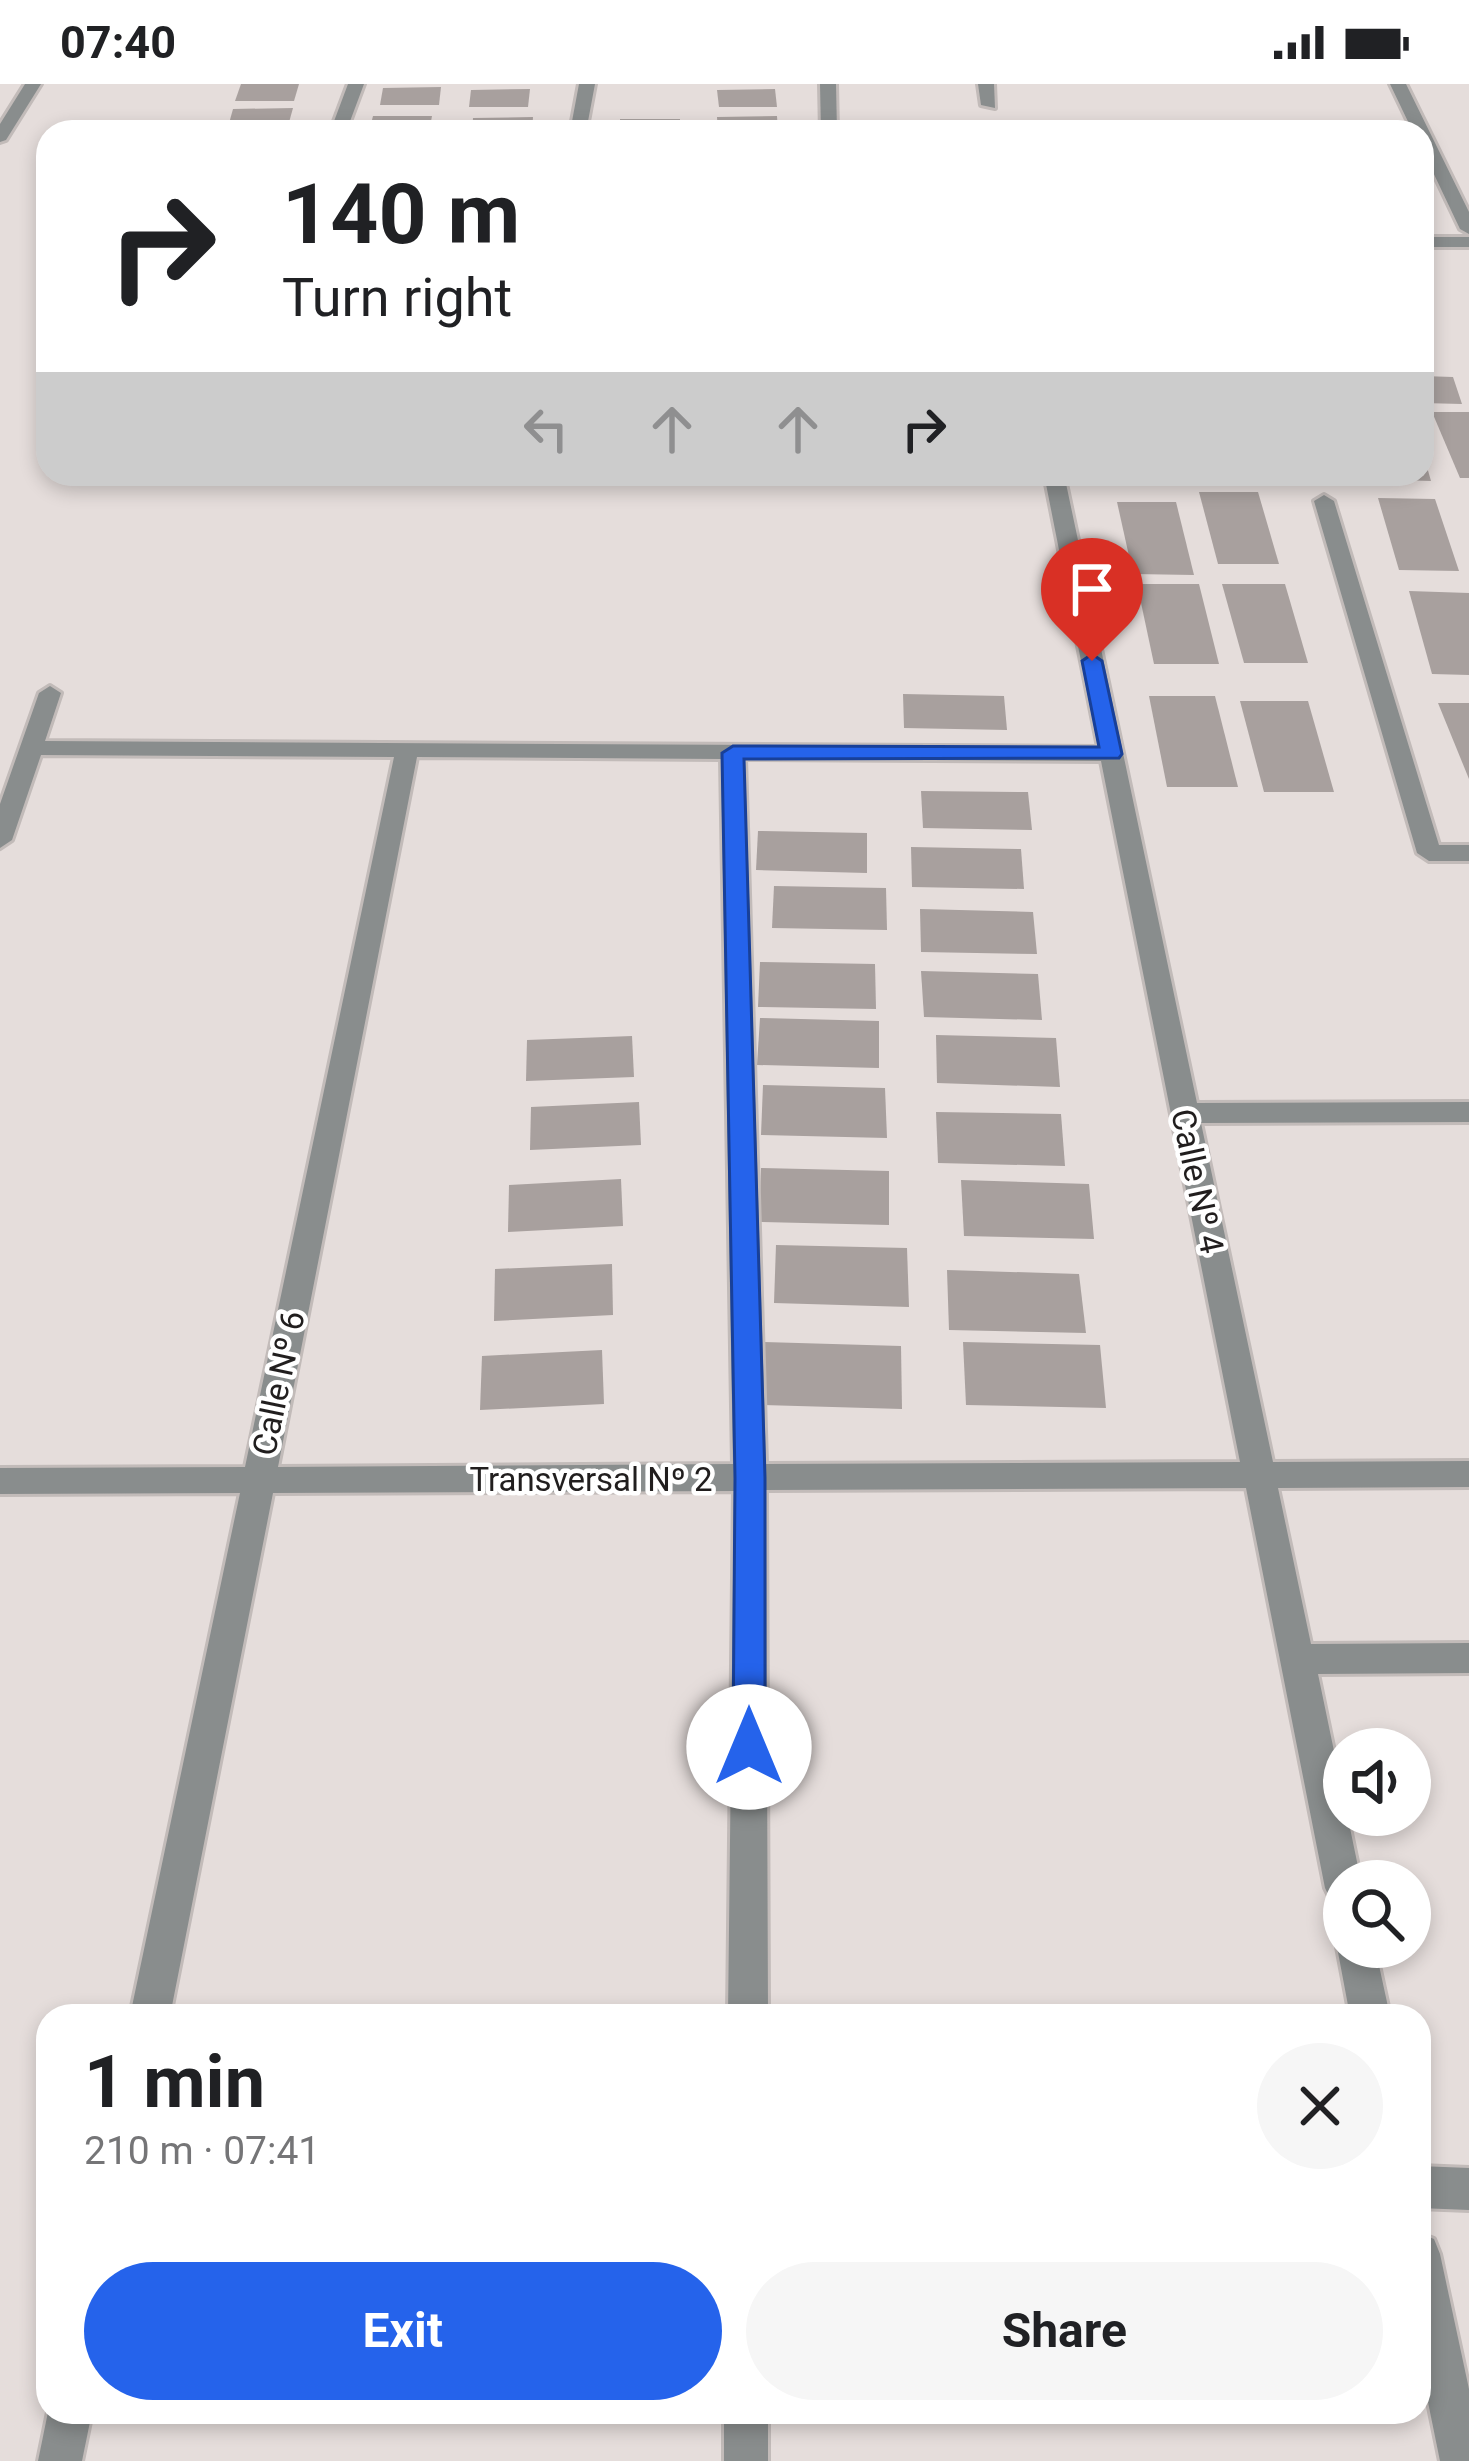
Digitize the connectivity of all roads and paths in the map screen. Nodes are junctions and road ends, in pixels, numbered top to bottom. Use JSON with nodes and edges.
{"nodes":[{"id":1,"x":33,"y":84,"type":"edge"},
{"id":2,"x":356,"y":84,"type":"edge"},
{"id":3,"x":587,"y":84,"type":"edge"},
{"id":4,"x":828,"y":84,"type":"edge"},
{"id":5,"x":986,"y":84,"type":"edge"},
{"id":6,"x":1398,"y":84,"type":"edge"},
{"id":7,"x":989,"y":105,"type":"dead end"},
{"id":8,"x":342,"y":120,"type":"edge"},
{"id":9,"x":580,"y":120,"type":"edge"},
{"id":10,"x":829,"y":120,"type":"edge"},
{"id":11,"x":1416,"y":120,"type":"edge"},
{"id":12,"x":0,"y":137,"type":"edge"},
{"id":13,"x":1434,"y":158,"type":"edge"},
{"id":14,"x":1469,"y":229,"type":"edge"},
{"id":15,"x":1434,"y":242,"type":"edge"},
{"id":16,"x":1469,"y":242,"type":"edge"},
{"id":17,"x":1056,"y":486,"type":"edge"},
{"id":18,"x":1324,"y":501,"type":"dead end"},
{"id":19,"x":50,"y":693,"type":"dead end"},
{"id":20,"x":32,"y":748,"type":"junction"},
{"id":21,"x":407,"y":750,"type":"junction"},
{"id":22,"x":733,"y":753,"type":"junction"},
{"id":23,"x":1111,"y":754,"type":"junction"},
{"id":24,"x":0,"y":840,"type":"edge"},
{"id":25,"x":1469,"y":853,"type":"edge"},
{"id":26,"x":1469,"y":1112,"type":"edge"},
{"id":27,"x":1184,"y":1113,"type":"junction"},
{"id":28,"x":1469,"y":1474,"type":"edge"},
{"id":29,"x":1259,"y":1475,"type":"junction"},
{"id":30,"x":750,"y":1478,"type":"junction"},
{"id":31,"x":259,"y":1480,"type":"junction"},
{"id":32,"x":0,"y":1481,"type":"edge"},
{"id":33,"x":1469,"y":1658,"type":"edge"},
{"id":34,"x":1297,"y":1659,"type":"junction"},
{"id":35,"x":1338,"y":1860,"type":"edge"},
{"id":36,"x":1360,"y":1968,"type":"edge"},
{"id":37,"x":152,"y":2004,"type":"edge"},
{"id":38,"x":748,"y":2004,"type":"edge"},
{"id":39,"x":1368,"y":2004,"type":"edge"},
{"id":40,"x":1431,"y":2187,"type":"edge"},
{"id":41,"x":1469,"y":2189,"type":"edge"},
{"id":42,"x":1431,"y":2312,"type":"edge"},
{"id":43,"x":68,"y":2424,"type":"edge"},
{"id":44,"x":746,"y":2424,"type":"edge"},
{"id":45,"x":60,"y":2461,"type":"edge"},
{"id":46,"x":746,"y":2461,"type":"edge"},
{"id":47,"x":1462,"y":2461,"type":"edge"}],
"edges":[{"from":1,"to":12,"type":"street"},
{"from":2,"to":8,"type":"street"},
{"from":3,"to":9,"type":"street"},
{"from":4,"to":10,"type":"street"},
{"from":5,"to":7,"type":"street"},
{"from":6,"to":11,"type":"street"},
{"from":13,"to":14,"type":"street"},
{"from":15,"to":16,"type":"street"},
{"from":17,"to":23,"type":"street","name":"Calle Nº 4"},
{"from":18,"to":25,"type":"street"},
{"from":19,"to":20,"type":"street"},
{"from":20,"to":21,"type":"street"},
{"from":20,"to":24,"type":"street"},
{"from":21,"to":22,"type":"street"},
{"from":21,"to":31,"type":"street","name":"Calle Nº 6"},
{"from":22,"to":23,"type":"street"},
{"from":22,"to":30,"type":"street"},
{"from":23,"to":27,"type":"street","name":"Calle Nº 4"},
{"from":26,"to":27,"type":"street"},
{"from":27,"to":29,"type":"street","name":"Calle Nº 4"},
{"from":28,"to":29,"type":"street","name":"Transversal Nº 2"},
{"from":29,"to":30,"type":"street","name":"Transversal Nº 2"},
{"from":29,"to":34,"type":"street","name":"Calle Nº 4"},
{"from":30,"to":31,"type":"street","name":"Transversal Nº 2"},
{"from":30,"to":38,"type":"street"},
{"from":31,"to":32,"type":"street","name":"Transversal Nº 2"},
{"from":31,"to":37,"type":"street","name":"Calle Nº 6"},
{"from":33,"to":34,"type":"street"},
{"from":34,"to":35,"type":"street","name":"Calle Nº 4"},
{"from":36,"to":39,"type":"street"},
{"from":40,"to":41,"type":"street"},
{"from":42,"to":47,"type":"street"},
{"from":43,"to":45,"type":"street"},
{"from":44,"to":46,"type":"street"}]}
